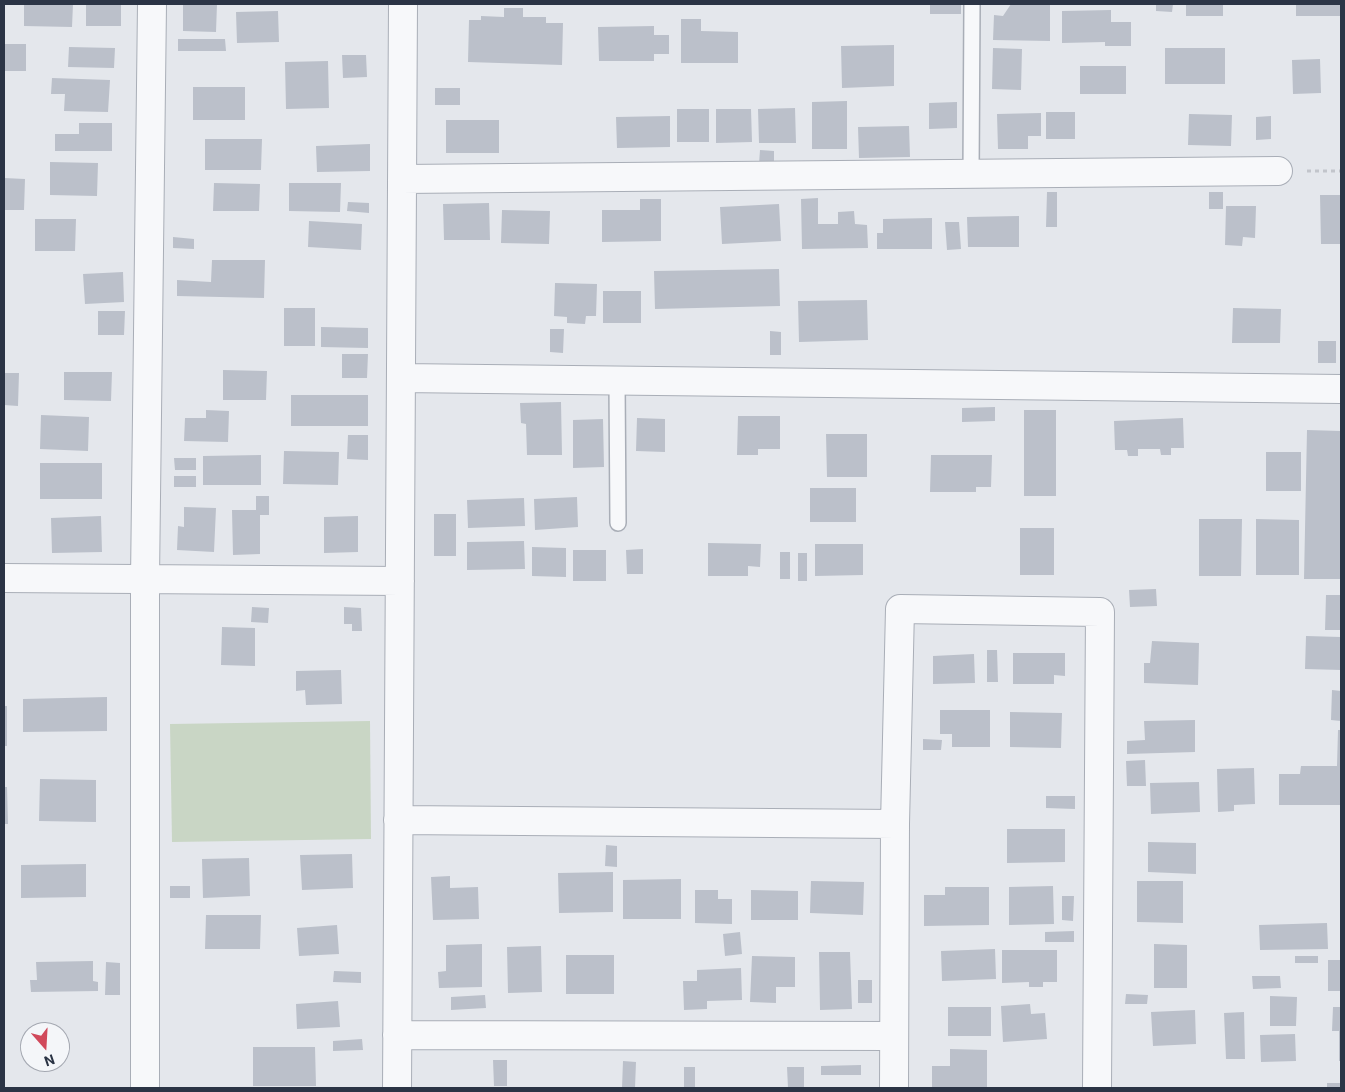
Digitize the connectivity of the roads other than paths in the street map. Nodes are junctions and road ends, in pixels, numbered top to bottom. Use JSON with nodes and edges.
{"nodes":[{"id":1,"x":152,"y":4,"type":"edge"},
{"id":2,"x":403,"y":4,"type":"edge"},
{"id":3,"x":972,"y":4,"type":"edge"},
{"id":4,"x":1278,"y":171,"type":"road end"},
{"id":5,"x":971,"y":174,"type":"junction"},
{"id":6,"x":402,"y":179,"type":"junction"},
{"id":7,"x":401,"y":378,"type":"junction"},
{"id":8,"x":617,"y":381,"type":"junction"},
{"id":9,"x":1341,"y":389,"type":"edge"},
{"id":10,"x":618,"y":523,"type":"dead end"},
{"id":11,"x":4,"y":578,"type":"edge"},
{"id":12,"x":145,"y":579,"type":"junction"},
{"id":13,"x":400,"y":580,"type":"junction"},
{"id":14,"x":398,"y":820,"type":"junction"},
{"id":15,"x":895,"y":824,"type":"junction"},
{"id":16,"x":397,"y":1035,"type":"junction"},
{"id":17,"x":894,"y":1036,"type":"junction"},
{"id":18,"x":145,"y":1088,"type":"edge"},
{"id":19,"x":397,"y":1088,"type":"edge"},
{"id":20,"x":894,"y":1088,"type":"edge"},
{"id":21,"x":1098,"y":1088,"type":"edge"}],
"edges":[{"from":1,"to":12,"type":"street"},
{"from":2,"to":6,"type":"street"},
{"from":3,"to":5,"type":"lane"},
{"from":4,"to":5,"type":"street"},
{"from":5,"to":6,"type":"street"},
{"from":6,"to":7,"type":"street"},
{"from":7,"to":8,"type":"street"},
{"from":7,"to":13,"type":"street"},
{"from":8,"to":9,"type":"street"},
{"from":8,"to":10,"type":"lane"},
{"from":11,"to":12,"type":"street"},
{"from":12,"to":13,"type":"street"},
{"from":12,"to":18,"type":"street"},
{"from":13,"to":14,"type":"street"},
{"from":14,"to":15,"type":"street"},
{"from":14,"to":16,"type":"street"},
{"from":15,"to":17,"type":"street"},
{"from":15,"to":21,"type":"street"},
{"from":16,"to":17,"type":"street"},
{"from":16,"to":19,"type":"street"},
{"from":17,"to":20,"type":"street"}]}
